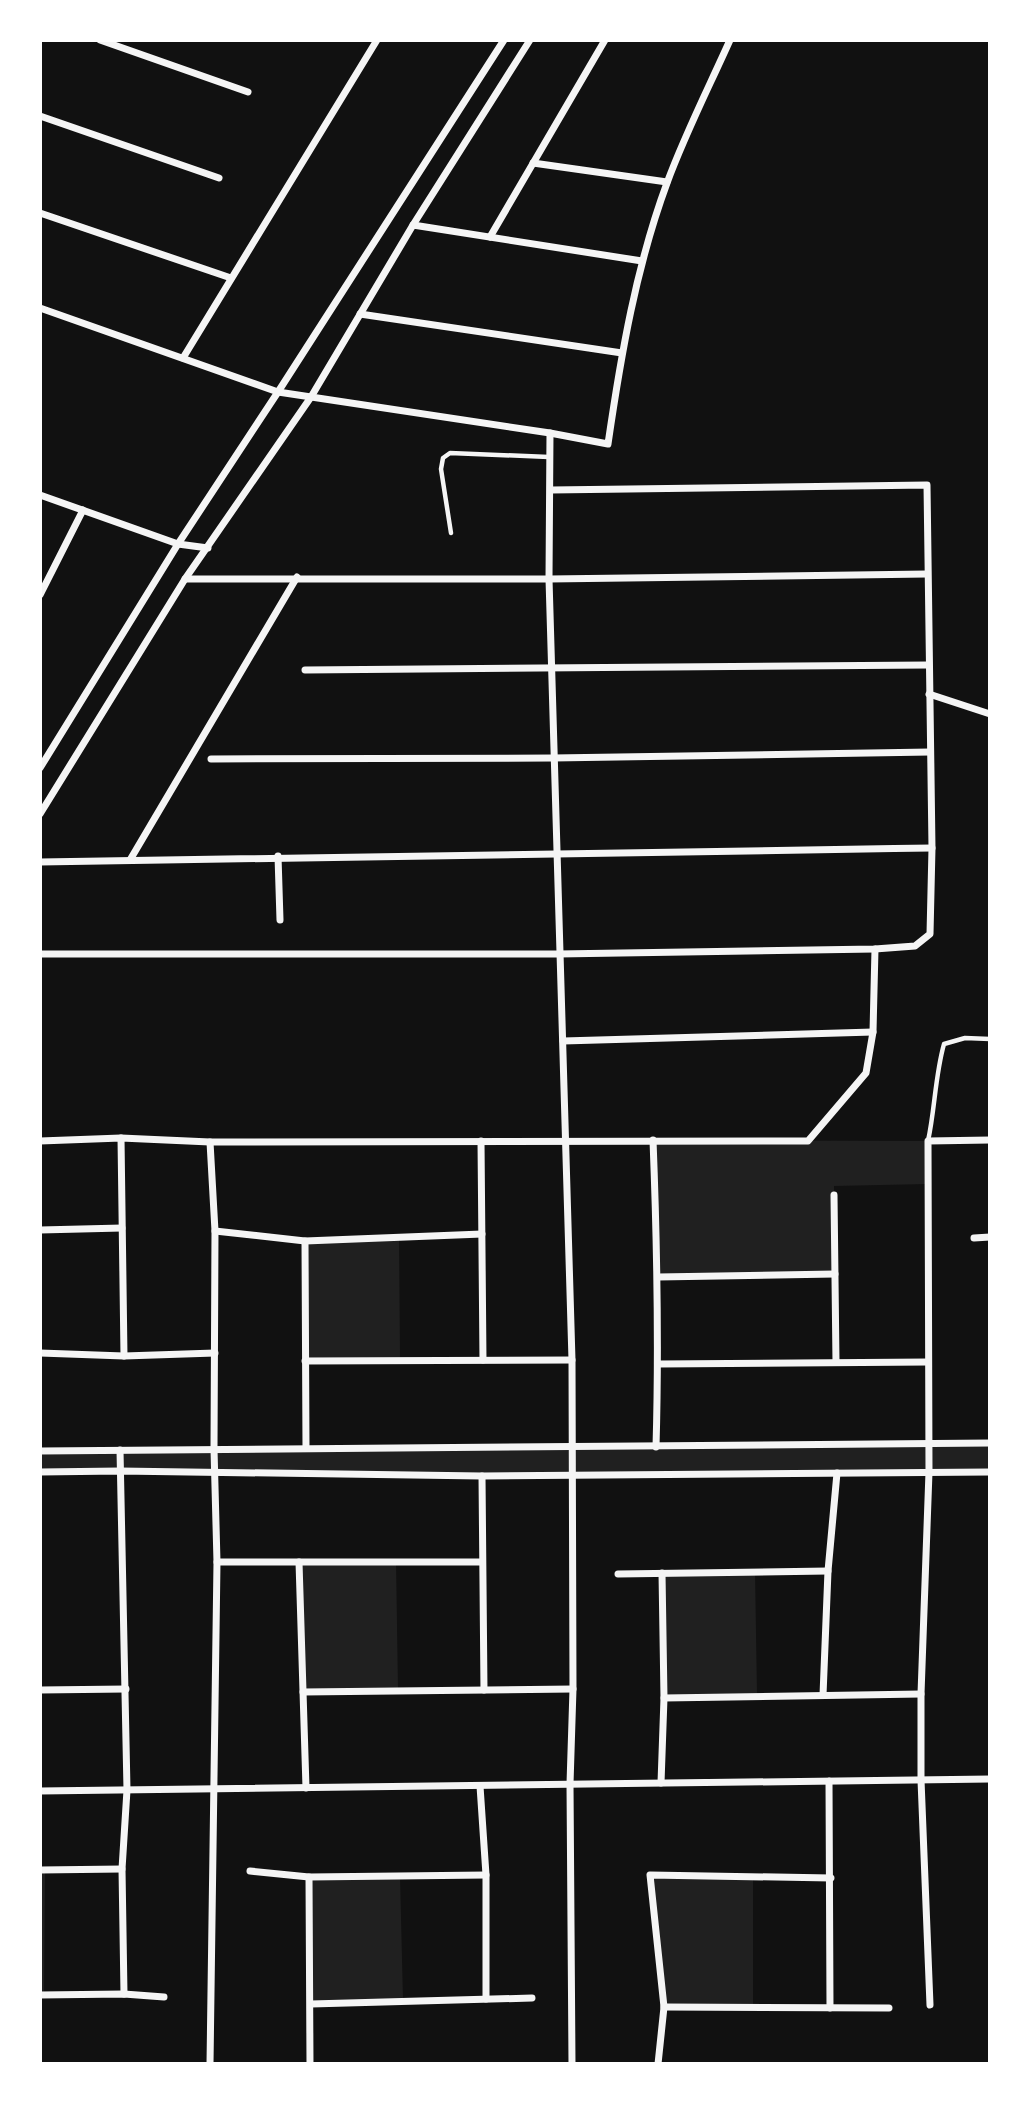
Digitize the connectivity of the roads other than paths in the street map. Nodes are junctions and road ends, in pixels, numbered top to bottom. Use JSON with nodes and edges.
{"nodes":[{"id":1,"x":100,"y":40,"type":"edge"},
{"id":2,"x":377,"y":40,"type":"edge"},
{"id":3,"x":504,"y":40,"type":"edge"},
{"id":4,"x":530,"y":40,"type":"edge"},
{"id":5,"x":605,"y":40,"type":"edge"},
{"id":6,"x":730,"y":40,"type":"edge"},
{"id":7,"x":248,"y":92,"type":"dead end"},
{"id":8,"x":40,"y":116,"type":"edge"},
{"id":9,"x":533,"y":163,"type":"junction"},
{"id":10,"x":219,"y":178,"type":"dead end"},
{"id":11,"x":667,"y":182,"type":"junction"},
{"id":12,"x":40,"y":213,"type":"edge"},
{"id":13,"x":413,"y":225,"type":"junction"},
{"id":14,"x":490,"y":237,"type":"junction"},
{"id":15,"x":642,"y":261,"type":"junction"},
{"id":16,"x":231,"y":278,"type":"junction"},
{"id":17,"x":40,"y":308,"type":"edge"},
{"id":18,"x":360,"y":314,"type":"junction"},
{"id":19,"x":621,"y":353,"type":"junction"},
{"id":20,"x":183,"y":358,"type":"junction"},
{"id":21,"x":278,"y":392,"type":"junction"},
{"id":22,"x":311,"y":397,"type":"junction"},
{"id":23,"x":550,"y":433,"type":"junction"},
{"id":24,"x":550,"y":457,"type":"junction"},
{"id":25,"x":551,"y":490,"type":"junction"},
{"id":26,"x":40,"y":495,"type":"edge"},
{"id":27,"x":83,"y":510,"type":"junction"},
{"id":28,"x":451,"y":533,"type":"dead end"},
{"id":29,"x":178,"y":544,"type":"junction"},
{"id":30,"x":208,"y":548,"type":"junction"},
{"id":31,"x":927,"y":575,"type":"junction"},
{"id":32,"x":297,"y":577,"type":"junction"},
{"id":33,"x":185,"y":579,"type":"junction"},
{"id":34,"x":549,"y":579,"type":"junction"},
{"id":35,"x":41,"y":592,"type":"edge"},
{"id":36,"x":928,"y":665,"type":"junction"},
{"id":37,"x":553,"y":669,"type":"junction"},
{"id":38,"x":305,"y":670,"type":"dead end"},
{"id":39,"x":929,"y":694,"type":"junction"},
{"id":40,"x":990,"y":714,"type":"edge"},
{"id":41,"x":930,"y":752,"type":"junction"},
{"id":42,"x":553,"y":758,"type":"junction"},
{"id":43,"x":211,"y":759,"type":"dead end"},
{"id":44,"x":40,"y":768,"type":"edge"},
{"id":45,"x":40,"y":814,"type":"edge"},
{"id":46,"x":932,"y":848,"type":"junction"},
{"id":47,"x":556,"y":855,"type":"junction"},
{"id":48,"x":278,"y":856,"type":"junction"},
{"id":49,"x":130,"y":860,"type":"junction"},
{"id":50,"x":40,"y":862,"type":"edge"},
{"id":51,"x":280,"y":920,"type":"dead end"},
{"id":52,"x":875,"y":949,"type":"junction"},
{"id":53,"x":40,"y":954,"type":"edge"},
{"id":54,"x":558,"y":954,"type":"junction"},
{"id":55,"x":873,"y":1032,"type":"junction"},
{"id":56,"x":990,"y":1039,"type":"edge"},
{"id":57,"x":563,"y":1041,"type":"junction"},
{"id":58,"x":121,"y":1138,"type":"junction"},
{"id":59,"x":565,"y":1140,"type":"junction"},
{"id":60,"x":653,"y":1140,"type":"junction"},
{"id":61,"x":990,"y":1140,"type":"edge"},
{"id":62,"x":40,"y":1141,"type":"edge"},
{"id":63,"x":481,"y":1141,"type":"junction"},
{"id":64,"x":928,"y":1141,"type":"junction"},
{"id":65,"x":209,"y":1142,"type":"junction"},
{"id":66,"x":834,"y":1195,"type":"dead end"},
{"id":67,"x":122,"y":1228,"type":"junction"},
{"id":68,"x":40,"y":1230,"type":"edge"},
{"id":69,"x":215,"y":1231,"type":"junction"},
{"id":70,"x":482,"y":1234,"type":"junction"},
{"id":71,"x":990,"y":1237,"type":"edge"},
{"id":72,"x":974,"y":1238,"type":"dead end"},
{"id":73,"x":305,"y":1241,"type":"junction"},
{"id":74,"x":835,"y":1274,"type":"junction"},
{"id":75,"x":658,"y":1277,"type":"junction"},
{"id":76,"x":40,"y":1353,"type":"edge"},
{"id":77,"x":215,"y":1353,"type":"junction"},
{"id":78,"x":124,"y":1356,"type":"junction"},
{"id":79,"x":484,"y":1360,"type":"junction"},
{"id":80,"x":572,"y":1360,"type":"junction"},
{"id":81,"x":305,"y":1361,"type":"junction"},
{"id":82,"x":836,"y":1362,"type":"junction"},
{"id":83,"x":928,"y":1362,"type":"junction"},
{"id":84,"x":659,"y":1364,"type":"junction"},
{"id":85,"x":990,"y":1443,"type":"edge"},
{"id":86,"x":929,"y":1444,"type":"junction"},
{"id":87,"x":656,"y":1447,"type":"junction"},
{"id":88,"x":306,"y":1448,"type":"junction"},
{"id":89,"x":572,"y":1448,"type":"junction"},
{"id":90,"x":120,"y":1450,"type":"junction"},
{"id":91,"x":214,"y":1450,"type":"junction"},
{"id":92,"x":40,"y":1451,"type":"edge"},
{"id":93,"x":120,"y":1471,"type":"junction"},
{"id":94,"x":40,"y":1472,"type":"edge"},
{"id":95,"x":214,"y":1472,"type":"junction"},
{"id":96,"x":929,"y":1472,"type":"junction"},
{"id":97,"x":990,"y":1472,"type":"edge"},
{"id":98,"x":837,"y":1473,"type":"junction"},
{"id":99,"x":573,"y":1475,"type":"junction"},
{"id":100,"x":482,"y":1476,"type":"junction"},
{"id":101,"x":217,"y":1562,"type":"junction"},
{"id":102,"x":299,"y":1562,"type":"junction"},
{"id":103,"x":482,"y":1562,"type":"junction"},
{"id":104,"x":828,"y":1571,"type":"junction"},
{"id":105,"x":662,"y":1573,"type":"junction"},
{"id":106,"x":618,"y":1574,"type":"dead end"},
{"id":107,"x":126,"y":1689,"type":"junction"},
{"id":108,"x":573,"y":1689,"type":"junction"},
{"id":109,"x":40,"y":1690,"type":"edge"},
{"id":110,"x":484,"y":1690,"type":"junction"},
{"id":111,"x":303,"y":1692,"type":"junction"},
{"id":112,"x":921,"y":1694,"type":"junction"},
{"id":113,"x":823,"y":1695,"type":"junction"},
{"id":114,"x":664,"y":1698,"type":"junction"},
{"id":115,"x":990,"y":1779,"type":"edge"},
{"id":116,"x":921,"y":1780,"type":"junction"},
{"id":117,"x":829,"y":1781,"type":"junction"},
{"id":118,"x":661,"y":1783,"type":"junction"},
{"id":119,"x":570,"y":1784,"type":"junction"},
{"id":120,"x":480,"y":1786,"type":"junction"},
{"id":121,"x":306,"y":1788,"type":"junction"},
{"id":122,"x":214,"y":1789,"type":"junction"},
{"id":123,"x":127,"y":1790,"type":"junction"},
{"id":124,"x":40,"y":1791,"type":"edge"},
{"id":125,"x":122,"y":1869,"type":"junction"},
{"id":126,"x":40,"y":1871,"type":"edge"},
{"id":127,"x":250,"y":1871,"type":"dead end"},
{"id":128,"x":486,"y":1875,"type":"junction"},
{"id":129,"x":309,"y":1877,"type":"junction"},
{"id":130,"x":831,"y":1878,"type":"junction"},
{"id":131,"x":124,"y":1994,"type":"junction"},
{"id":132,"x":40,"y":1995,"type":"edge"},
{"id":133,"x":164,"y":1997,"type":"dead end"},
{"id":134,"x":532,"y":1997,"type":"dead end"},
{"id":135,"x":486,"y":1999,"type":"junction"},
{"id":136,"x":311,"y":2004,"type":"junction"},
{"id":137,"x":930,"y":2005,"type":"dead end"},
{"id":138,"x":664,"y":2007,"type":"junction"},
{"id":139,"x":830,"y":2008,"type":"junction"},
{"id":140,"x":889,"y":2008,"type":"dead end"},
{"id":141,"x":210,"y":2064,"type":"edge"},
{"id":142,"x":310,"y":2064,"type":"edge"},
{"id":143,"x":572,"y":2064,"type":"edge"},
{"id":144,"x":658,"y":2064,"type":"edge"}],
"edges":[{"from":1,"to":7,"type":"street"},
{"from":2,"to":16,"type":"street"},
{"from":3,"to":21,"type":"street"},
{"from":4,"to":13,"type":"street"},
{"from":5,"to":9,"type":"street"},
{"from":6,"to":11,"type":"street"},
{"from":8,"to":10,"type":"street"},
{"from":9,"to":11,"type":"street"},
{"from":9,"to":14,"type":"street"},
{"from":11,"to":15,"type":"street"},
{"from":12,"to":16,"type":"street"},
{"from":13,"to":14,"type":"street"},
{"from":13,"to":18,"type":"street"},
{"from":14,"to":15,"type":"street"},
{"from":15,"to":19,"type":"street"},
{"from":16,"to":20,"type":"street"},
{"from":17,"to":20,"type":"street"},
{"from":18,"to":19,"type":"street"},
{"from":18,"to":22,"type":"street"},
{"from":19,"to":23,"type":"street"},
{"from":20,"to":21,"type":"street"},
{"from":21,"to":22,"type":"street"},
{"from":21,"to":29,"type":"street"},
{"from":22,"to":23,"type":"street"},
{"from":22,"to":30,"type":"street"},
{"from":23,"to":24,"type":"street"},
{"from":24,"to":25,"type":"street"},
{"from":24,"to":28,"type":"lane"},
{"from":25,"to":31,"type":"street"},
{"from":25,"to":34,"type":"street"},
{"from":26,"to":27,"type":"street"},
{"from":27,"to":29,"type":"street"},
{"from":27,"to":35,"type":"street"},
{"from":29,"to":30,"type":"street"},
{"from":29,"to":44,"type":"street"},
{"from":30,"to":33,"type":"street"},
{"from":31,"to":34,"type":"street"},
{"from":31,"to":36,"type":"street"},
{"from":32,"to":33,"type":"street"},
{"from":32,"to":34,"type":"street"},
{"from":32,"to":49,"type":"street"},
{"from":33,"to":45,"type":"street"},
{"from":34,"to":37,"type":"street"},
{"from":36,"to":37,"type":"street"},
{"from":36,"to":39,"type":"street"},
{"from":37,"to":38,"type":"street"},
{"from":37,"to":42,"type":"street"},
{"from":39,"to":40,"type":"street"},
{"from":39,"to":41,"type":"street"},
{"from":41,"to":42,"type":"street"},
{"from":41,"to":46,"type":"street"},
{"from":42,"to":43,"type":"street"},
{"from":42,"to":47,"type":"street"},
{"from":46,"to":47,"type":"street"},
{"from":46,"to":52,"type":"street"},
{"from":47,"to":48,"type":"street"},
{"from":47,"to":54,"type":"street"},
{"from":48,"to":49,"type":"street"},
{"from":48,"to":51,"type":"street"},
{"from":49,"to":50,"type":"street"},
{"from":52,"to":54,"type":"street"},
{"from":52,"to":55,"type":"street"},
{"from":53,"to":54,"type":"street"},
{"from":54,"to":57,"type":"street"},
{"from":55,"to":57,"type":"street"},
{"from":55,"to":60,"type":"street"},
{"from":56,"to":64,"type":"lane"},
{"from":57,"to":59,"type":"street"},
{"from":58,"to":62,"type":"street"},
{"from":58,"to":65,"type":"street"},
{"from":58,"to":67,"type":"street"},
{"from":59,"to":60,"type":"street"},
{"from":59,"to":63,"type":"street"},
{"from":59,"to":80,"type":"street"},
{"from":60,"to":75,"type":"street"},
{"from":61,"to":64,"type":"street"},
{"from":63,"to":65,"type":"street"},
{"from":63,"to":70,"type":"street"},
{"from":64,"to":83,"type":"street"},
{"from":65,"to":69,"type":"street"},
{"from":66,"to":74,"type":"street"},
{"from":67,"to":68,"type":"street"},
{"from":67,"to":78,"type":"street"},
{"from":69,"to":73,"type":"street"},
{"from":69,"to":77,"type":"street"},
{"from":70,"to":73,"type":"street"},
{"from":70,"to":79,"type":"street"},
{"from":71,"to":72,"type":"street"},
{"from":73,"to":81,"type":"street"},
{"from":74,"to":75,"type":"street"},
{"from":74,"to":82,"type":"street"},
{"from":75,"to":84,"type":"street"},
{"from":76,"to":78,"type":"street"},
{"from":77,"to":78,"type":"street"},
{"from":77,"to":91,"type":"street"},
{"from":79,"to":80,"type":"street"},
{"from":79,"to":81,"type":"street"},
{"from":80,"to":89,"type":"street"},
{"from":81,"to":88,"type":"street"},
{"from":82,"to":83,"type":"street"},
{"from":82,"to":84,"type":"street"},
{"from":83,"to":86,"type":"street"},
{"from":84,"to":87,"type":"street"},
{"from":85,"to":86,"type":"street"},
{"from":86,"to":87,"type":"street"},
{"from":86,"to":96,"type":"street"},
{"from":87,"to":89,"type":"street"},
{"from":88,"to":89,"type":"street"},
{"from":88,"to":91,"type":"street"},
{"from":89,"to":99,"type":"street"},
{"from":90,"to":91,"type":"street"},
{"from":90,"to":92,"type":"street"},
{"from":90,"to":93,"type":"street"},
{"from":91,"to":95,"type":"street"},
{"from":93,"to":94,"type":"street"},
{"from":93,"to":95,"type":"street"},
{"from":93,"to":107,"type":"street"},
{"from":95,"to":100,"type":"street"},
{"from":95,"to":101,"type":"street"},
{"from":96,"to":97,"type":"street"},
{"from":96,"to":98,"type":"street"},
{"from":96,"to":112,"type":"street"},
{"from":98,"to":99,"type":"street"},
{"from":98,"to":104,"type":"street"},
{"from":99,"to":100,"type":"street"},
{"from":99,"to":108,"type":"street"},
{"from":100,"to":103,"type":"street"},
{"from":101,"to":102,"type":"street"},
{"from":101,"to":122,"type":"street"},
{"from":102,"to":103,"type":"street"},
{"from":102,"to":111,"type":"street"},
{"from":103,"to":110,"type":"street"},
{"from":104,"to":105,"type":"street"},
{"from":104,"to":113,"type":"street"},
{"from":105,"to":106,"type":"street"},
{"from":105,"to":114,"type":"street"},
{"from":107,"to":109,"type":"street"},
{"from":107,"to":123,"type":"street"},
{"from":108,"to":110,"type":"street"},
{"from":108,"to":119,"type":"street"},
{"from":110,"to":111,"type":"street"},
{"from":111,"to":121,"type":"street"},
{"from":112,"to":113,"type":"street"},
{"from":112,"to":116,"type":"street"},
{"from":113,"to":114,"type":"street"},
{"from":114,"to":118,"type":"street"},
{"from":115,"to":116,"type":"street"},
{"from":116,"to":117,"type":"street"},
{"from":116,"to":137,"type":"street"},
{"from":117,"to":118,"type":"street"},
{"from":117,"to":130,"type":"street"},
{"from":118,"to":119,"type":"street"},
{"from":119,"to":120,"type":"street"},
{"from":119,"to":143,"type":"street"},
{"from":120,"to":121,"type":"street"},
{"from":120,"to":128,"type":"street"},
{"from":121,"to":122,"type":"street"},
{"from":122,"to":123,"type":"street"},
{"from":122,"to":141,"type":"street"},
{"from":123,"to":124,"type":"street"},
{"from":123,"to":125,"type":"street"},
{"from":125,"to":126,"type":"street"},
{"from":125,"to":131,"type":"street"},
{"from":127,"to":129,"type":"street"},
{"from":128,"to":129,"type":"street"},
{"from":128,"to":135,"type":"street"},
{"from":129,"to":136,"type":"street"},
{"from":130,"to":138,"type":"street"},
{"from":130,"to":139,"type":"street"},
{"from":131,"to":132,"type":"street"},
{"from":131,"to":133,"type":"street"},
{"from":134,"to":135,"type":"street"},
{"from":135,"to":136,"type":"street"},
{"from":136,"to":142,"type":"street"},
{"from":138,"to":139,"type":"street"},
{"from":138,"to":144,"type":"street"},
{"from":139,"to":140,"type":"street"}]}
